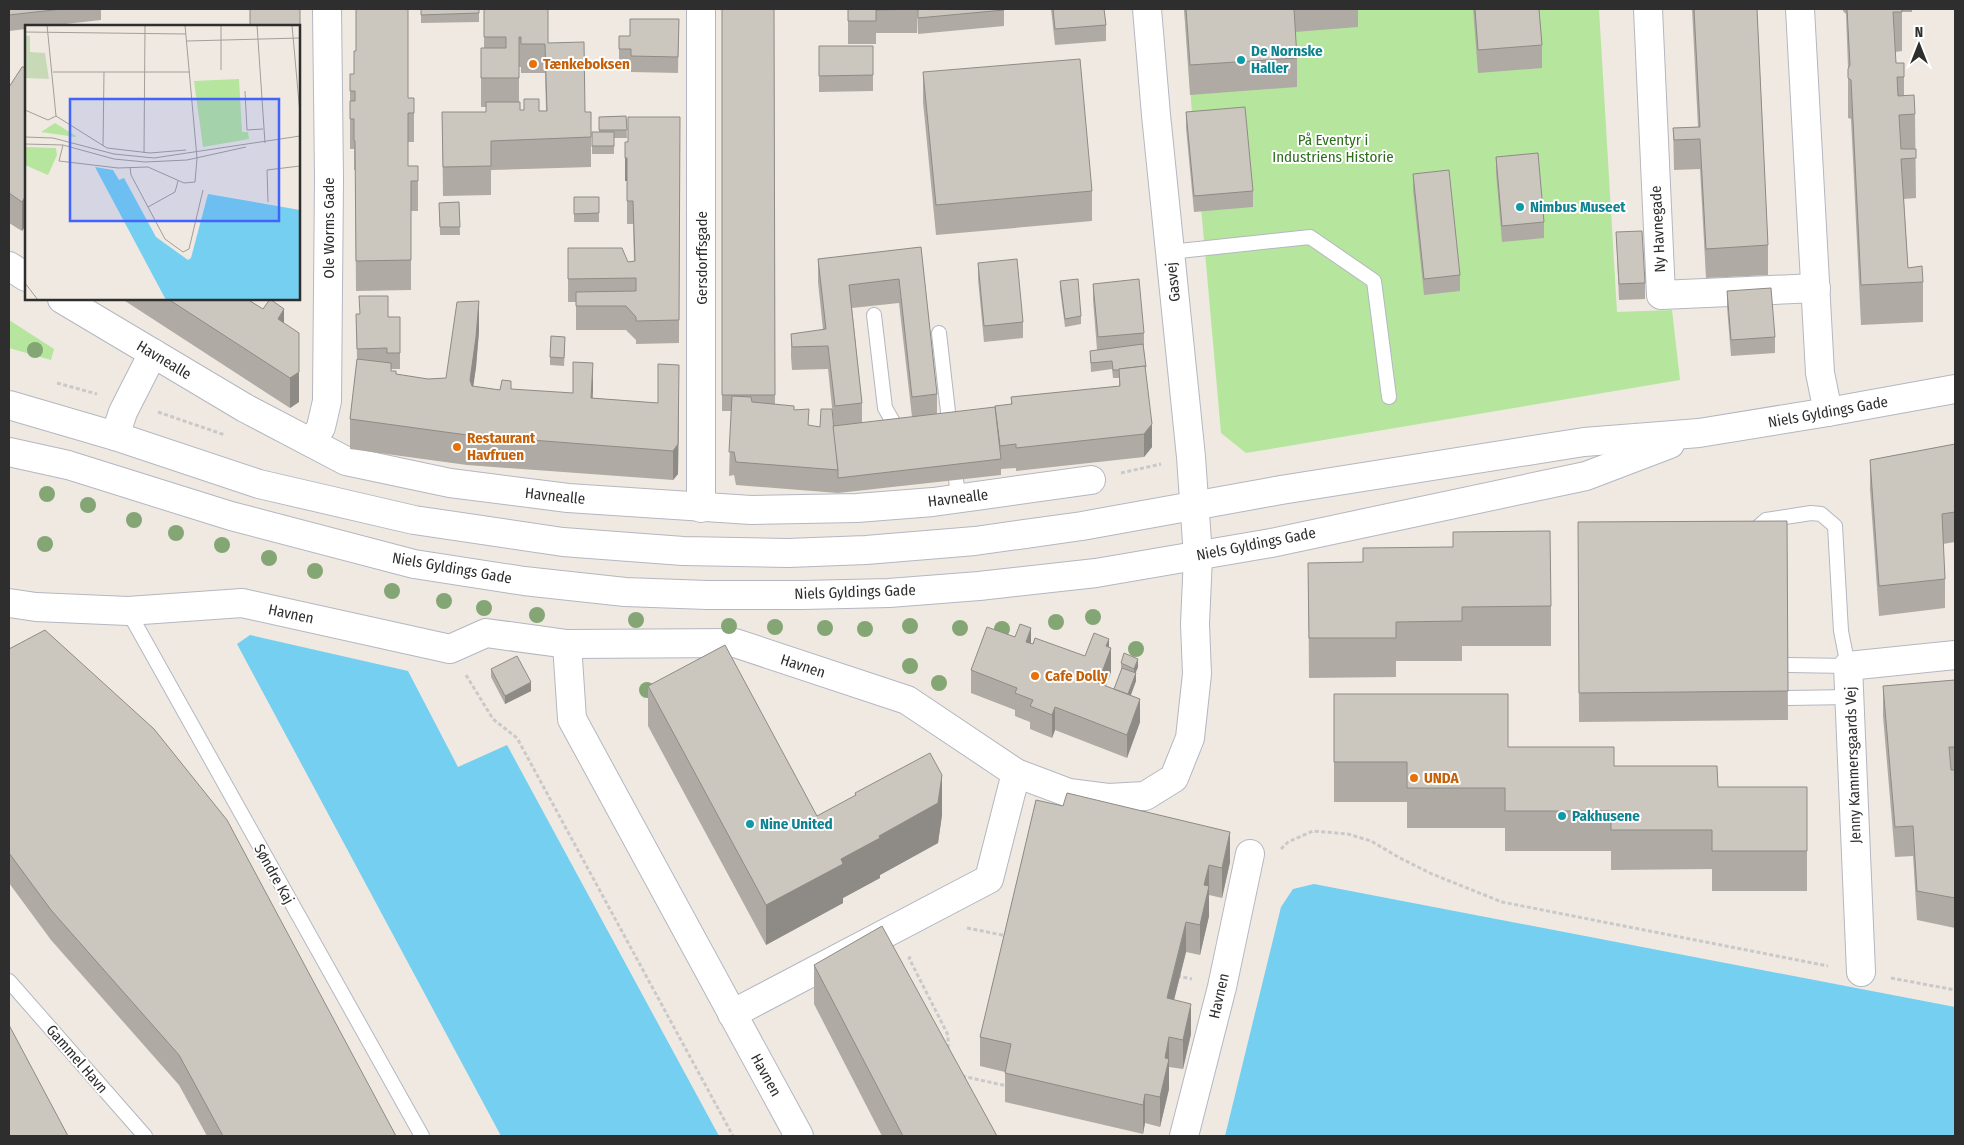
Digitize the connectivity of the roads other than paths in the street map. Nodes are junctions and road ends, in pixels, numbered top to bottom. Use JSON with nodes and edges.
{"nodes":[{"id":1,"x":327,"y":9,"type":"edge"},
{"id":2,"x":702,"y":9,"type":"edge"},
{"id":3,"x":1147,"y":9,"type":"edge"},
{"id":4,"x":1648,"y":9,"type":"edge"},
{"id":5,"x":1800,"y":9,"type":"edge"},
{"id":6,"x":1170,"y":252,"type":"junction"},
{"id":7,"x":9,"y":266,"type":"edge"},
{"id":8,"x":25,"y":276,"type":"edge"},
{"id":9,"x":1816,"y":288,"type":"junction"},
{"id":10,"x":64,"y":300,"type":"edge"},
{"id":11,"x":874,"y":315,"type":"dead end"},
{"id":12,"x":939,"y":332,"type":"dead end"},
{"id":13,"x":153,"y":353,"type":"junction"},
{"id":14,"x":1955,"y":388,"type":"edge"},
{"id":15,"x":1388,"y":398,"type":"dead end"},
{"id":16,"x":9,"y":405,"type":"edge"},
{"id":17,"x":1828,"y":412,"type":"junction"},
{"id":18,"x":950,"y":428,"type":"edge"},
{"id":19,"x":1700,"y":433,"type":"junction"},
{"id":20,"x":900,"y":435,"type":"edge"},
{"id":21,"x":115,"y":436,"type":"junction"},
{"id":22,"x":312,"y":444,"type":"junction"},
{"id":23,"x":9,"y":452,"type":"edge"},
{"id":24,"x":1091,"y":480,"type":"road end"},
{"id":25,"x":1194,"y":506,"type":"junction"},
{"id":26,"x":701,"y":508,"type":"junction"},
{"id":27,"x":1748,"y":544,"type":"edge"},
{"id":28,"x":1198,"y":556,"type":"junction"},
{"id":29,"x":9,"y":603,"type":"edge"},
{"id":30,"x":128,"y":611,"type":"junction"},
{"id":31,"x":567,"y":644,"type":"junction"},
{"id":32,"x":1955,"y":655,"type":"edge"},
{"id":33,"x":1788,"y":665,"type":"edge"},
{"id":34,"x":1848,"y":666,"type":"junction"},
{"id":35,"x":1788,"y":698,"type":"edge"},
{"id":36,"x":1850,"y":698,"type":"junction"},
{"id":37,"x":1016,"y":773,"type":"junction"},
{"id":38,"x":1250,"y":854,"type":"road end"},
{"id":39,"x":1861,"y":972,"type":"road end"},
{"id":40,"x":9,"y":981,"type":"edge"},
{"id":41,"x":732,"y":1014,"type":"junction"},
{"id":42,"x":145,"y":1136,"type":"edge"},
{"id":43,"x":422,"y":1136,"type":"edge"},
{"id":44,"x":799,"y":1136,"type":"edge"},
{"id":45,"x":1184,"y":1136,"type":"edge"}],
"edges":[{"from":1,"to":22,"type":"street","name":"Ole Worms Gade"},
{"from":2,"to":26,"type":"street","name":"Gersdorffsgade"},
{"from":3,"to":6,"type":"street","name":"Gasvej"},
{"from":4,"to":9,"type":"street","name":"Ny Havnegade"},
{"from":5,"to":9,"type":"street"},
{"from":6,"to":15,"type":"lane"},
{"from":6,"to":25,"type":"street","name":"Gasvej"},
{"from":7,"to":8,"type":"street"},
{"from":9,"to":17,"type":"street"},
{"from":10,"to":13,"type":"street","name":"Havnealle"},
{"from":11,"to":20,"type":"lane"},
{"from":12,"to":18,"type":"lane"},
{"from":13,"to":21,"type":"street"},
{"from":13,"to":22,"type":"street","name":"Havnealle"},
{"from":14,"to":17,"type":"street","name":"Niels Gyldings Gade"},
{"from":16,"to":21,"type":"street","name":"Niels Gyldings Gade"},
{"from":17,"to":19,"type":"street","name":"Niels Gyldings Gade"},
{"from":19,"to":25,"type":"street","name":"Niels Gyldings Gade"},
{"from":19,"to":28,"type":"street","name":"Niels Gyldings Gade"},
{"from":21,"to":25,"type":"street","name":"Niels Gyldings Gade"},
{"from":22,"to":26,"type":"street","name":"Havnealle"},
{"from":23,"to":28,"type":"street","name":"Niels Gyldings Gade"},
{"from":24,"to":26,"type":"street","name":"Havnealle"},
{"from":25,"to":28,"type":"street","name":"Gasvej"},
{"from":27,"to":34,"type":"lane"},
{"from":28,"to":37,"type":"street","name":"Havnen"},
{"from":29,"to":30,"type":"street","name":"Havnen"},
{"from":30,"to":31,"type":"street","name":"Havnen"},
{"from":30,"to":43,"type":"lane","name":"Søndre Kaj"},
{"from":31,"to":37,"type":"street","name":"Havnen"},
{"from":31,"to":41,"type":"street","name":"Havnen"},
{"from":32,"to":34,"type":"street","name":"Jenny Kammersgaards Vej"},
{"from":33,"to":34,"type":"lane"},
{"from":34,"to":36,"type":"street","name":"Jenny Kammersgaards Vej"},
{"from":35,"to":36,"type":"lane"},
{"from":36,"to":39,"type":"street","name":"Jenny Kammersgaards Vej"},
{"from":37,"to":41,"type":"street"},
{"from":38,"to":45,"type":"street","name":"Havnen"},
{"from":40,"to":42,"type":"lane","name":"Gammel Havn"},
{"from":41,"to":44,"type":"street","name":"Havnen"}]}
